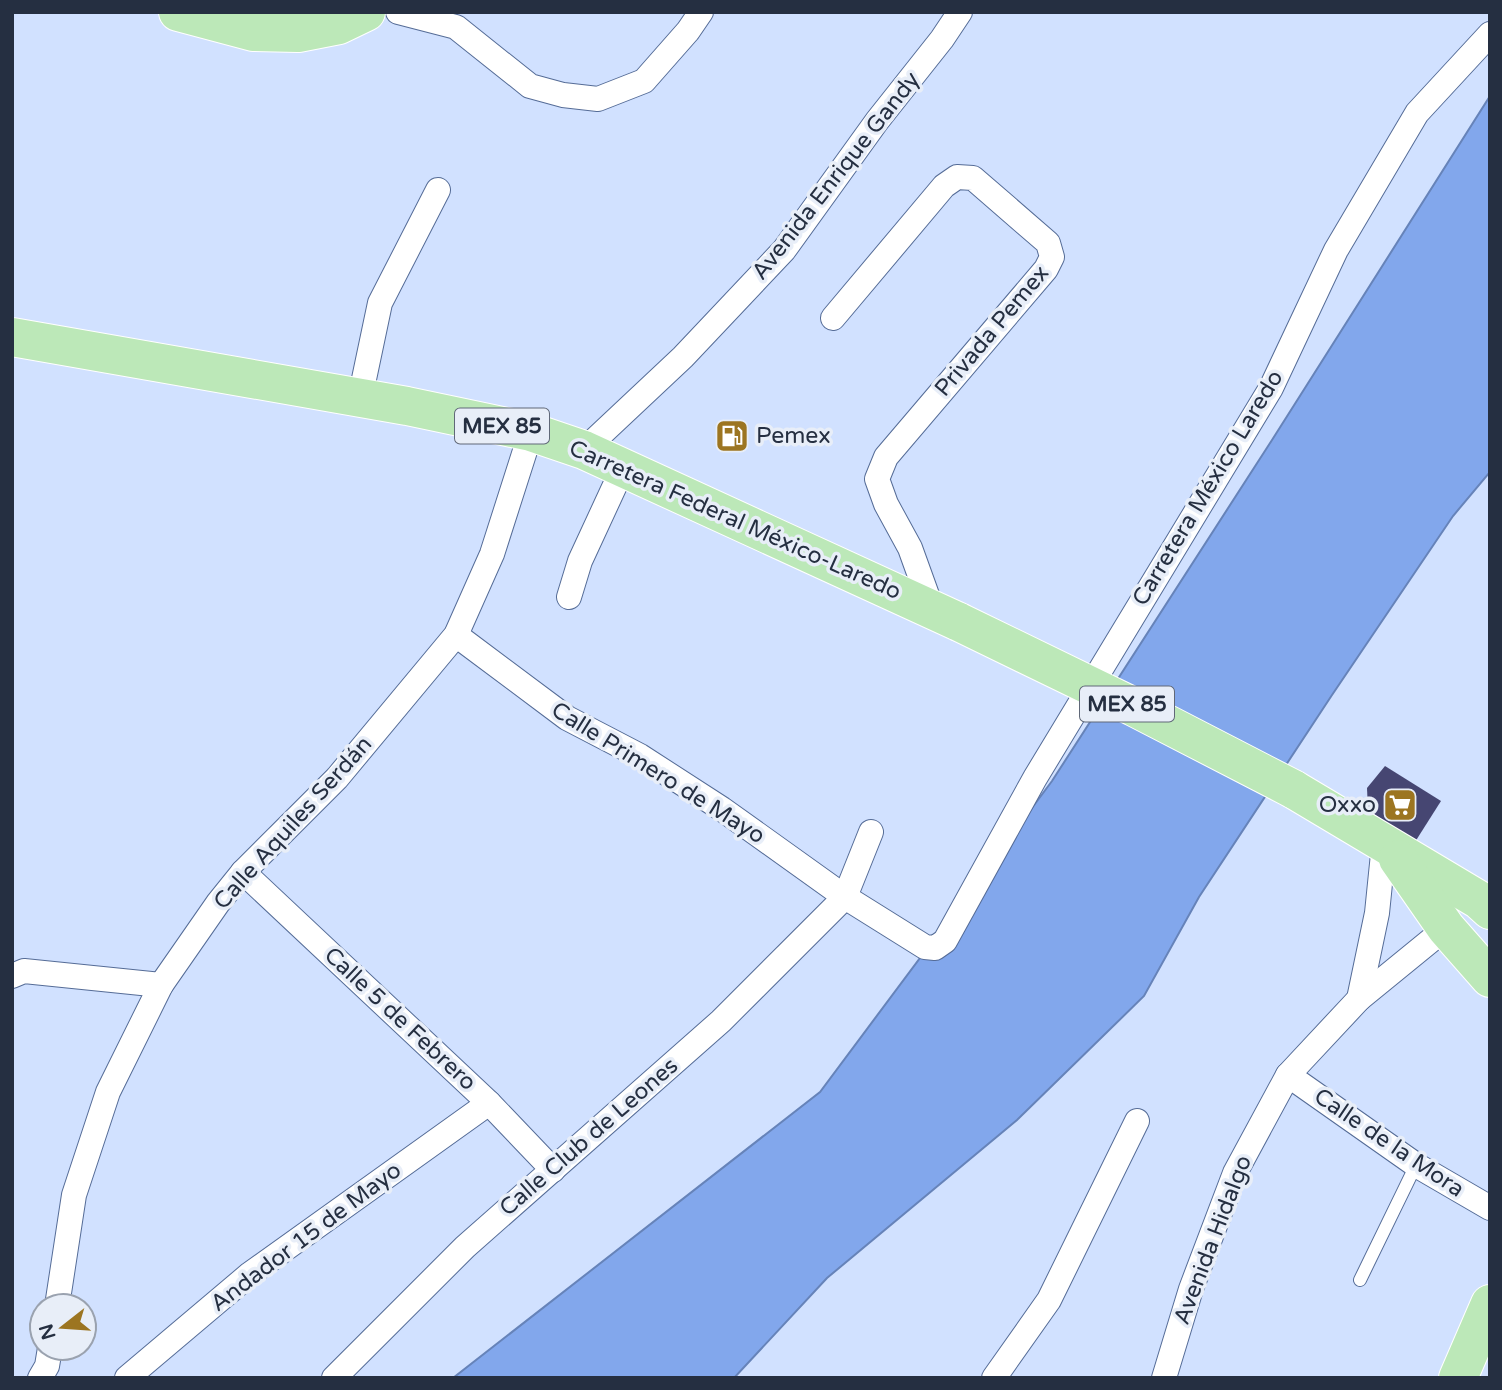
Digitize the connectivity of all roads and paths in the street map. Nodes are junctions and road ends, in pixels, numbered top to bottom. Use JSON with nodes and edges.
{"nodes":[{"id":1,"x":178,"y":12,"type":"edge"},
{"id":2,"x":366,"y":12,"type":"edge"},
{"id":3,"x":398,"y":12,"type":"edge"},
{"id":4,"x":701,"y":12,"type":"edge"},
{"id":5,"x":960,"y":12,"type":"edge"},
{"id":6,"x":1490,"y":34,"type":"edge"},
{"id":7,"x":438,"y":190,"type":"dead end"},
{"id":8,"x":833,"y":318,"type":"dead end"},
{"id":9,"x":12,"y":337,"type":"edge"},
{"id":10,"x":360,"y":398,"type":"junction"},
{"id":11,"x":531,"y":432,"type":"junction"},
{"id":12,"x":584,"y":450,"type":"junction"},
{"id":13,"x":623,"y":468,"type":"junction"},
{"id":14,"x":569,"y":597,"type":"dead end"},
{"id":15,"x":946,"y":615,"type":"junction"},
{"id":16,"x":456,"y":635,"type":"junction"},
{"id":17,"x":871,"y":832,"type":"dead end"},
{"id":18,"x":1387,"y":846,"type":"junction"},
{"id":19,"x":243,"y":872,"type":"junction"},
{"id":20,"x":845,"y":897,"type":"junction"},
{"id":21,"x":1486,"y":899,"type":"edge"},
{"id":22,"x":1446,"y":928,"type":"junction"},
{"id":23,"x":935,"y":948,"type":"joint"},
{"id":24,"x":12,"y":976,"type":"edge"},
{"id":25,"x":1490,"y":978,"type":"edge"},
{"id":26,"x":161,"y":985,"type":"junction"},
{"id":27,"x":1359,"y":999,"type":"junction"},
{"id":28,"x":1288,"y":1075,"type":"junction"},
{"id":29,"x":489,"y":1103,"type":"junction"},
{"id":30,"x":1138,"y":1121,"type":"dead end"},
{"id":31,"x":1416,"y":1165,"type":"junction"},
{"id":32,"x":553,"y":1170,"type":"junction"},
{"id":33,"x":1490,"y":1208,"type":"edge"},
{"id":34,"x":1360,"y":1280,"type":"dead end"},
{"id":35,"x":59,"y":1292,"type":"edge"},
{"id":36,"x":1490,"y":1304,"type":"edge"},
{"id":37,"x":48,"y":1362,"type":"edge"},
{"id":38,"x":40,"y":1378,"type":"edge"},
{"id":39,"x":127,"y":1378,"type":"edge"},
{"id":40,"x":334,"y":1378,"type":"edge"},
{"id":41,"x":993,"y":1378,"type":"edge"},
{"id":42,"x":1164,"y":1378,"type":"edge"},
{"id":43,"x":1458,"y":1378,"type":"edge"}],
"edges":[{"from":1,"to":2,"type":"main road"},
{"from":3,"to":4,"type":"street"},
{"from":5,"to":12,"type":"street","name":"Avenida Enrique Gandy"},
{"from":6,"to":23,"type":"street","name":"Carretera México Laredo"},
{"from":7,"to":10,"type":"street"},
{"from":8,"to":15,"type":"street","name":"Privada Pemex"},
{"from":9,"to":10,"type":"main road","name":"Carretera Federal México-Laredo","number":"MEX 85"},
{"from":10,"to":11,"type":"main road","name":"Carretera Federal México-Laredo","number":"MEX 85"},
{"from":11,"to":12,"type":"main road","name":"Carretera Federal México-Laredo","number":"MEX 85"},
{"from":11,"to":16,"type":"street","name":"Calle Aquiles Serdán"},
{"from":12,"to":13,"type":"main road","name":"Carretera Federal México-Laredo","number":"MEX 85"},
{"from":13,"to":14,"type":"street"},
{"from":13,"to":15,"type":"main road","name":"Carretera Federal México-Laredo","number":"MEX 85"},
{"from":15,"to":18,"type":"main road","number":"MEX 85","bridge":true},
{"from":16,"to":19,"type":"street","name":"Calle Aquiles Serdán"},
{"from":16,"to":20,"type":"street","name":"Calle Primero de Mayo"},
{"from":17,"to":20,"type":"street"},
{"from":18,"to":21,"type":"main road","number":"MEX 85"},
{"from":18,"to":22,"type":"main road","number":"MEX 85"},
{"from":18,"to":27,"type":"street"},
{"from":19,"to":26,"type":"street","name":"Calle Aquiles Serdán"},
{"from":19,"to":29,"type":"street","name":"Calle 5 de Febrero"},
{"from":20,"to":23,"type":"street","name":"Calle Primero de Mayo"},
{"from":20,"to":32,"type":"street","name":"Calle Club de Leones"},
{"from":21,"to":22,"type":"main road"},
{"from":22,"to":25,"type":"main road","number":"MEX 85"},
{"from":22,"to":27,"type":"street","name":"Avenida Hidalgo"},
{"from":24,"to":26,"type":"street"},
{"from":26,"to":35,"type":"street","name":"Calle Aquiles Serdán"},
{"from":27,"to":28,"type":"street","name":"Avenida Hidalgo"},
{"from":28,"to":31,"type":"street","name":"Calle de la Mora"},
{"from":28,"to":42,"type":"street","name":"Avenida Hidalgo"},
{"from":29,"to":32,"type":"street","name":"Calle 5 de Febrero"},
{"from":29,"to":39,"type":"street","name":"Andador 15 de Mayo"},
{"from":30,"to":41,"type":"street"},
{"from":31,"to":33,"type":"street","name":"Calle de la Mora"},
{"from":31,"to":34,"type":"lane"},
{"from":32,"to":40,"type":"street","name":"Calle Club de Leones"},
{"from":36,"to":43,"type":"main road"},
{"from":37,"to":38,"type":"street"}]}
